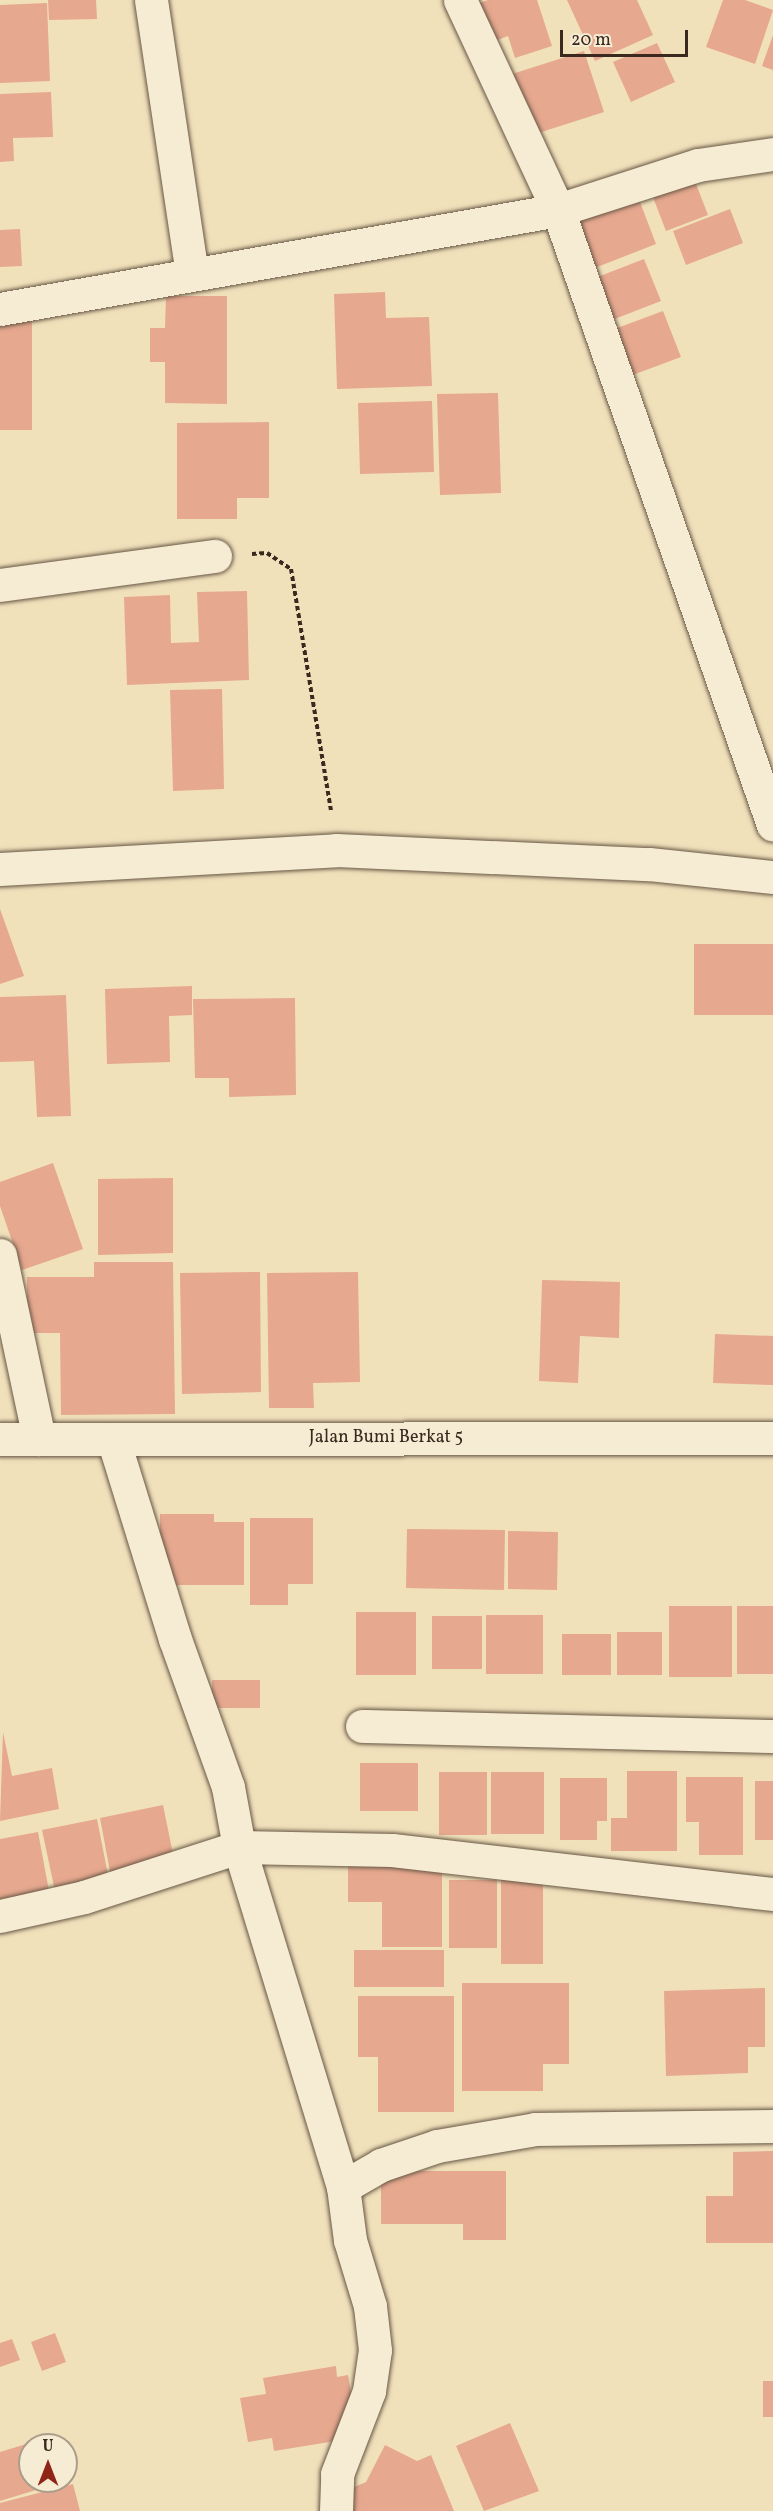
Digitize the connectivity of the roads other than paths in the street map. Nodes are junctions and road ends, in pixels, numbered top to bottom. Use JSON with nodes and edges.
{"nodes":[{"id":1,"x":151,"y":0,"type":"edge"},
{"id":2,"x":460,"y":0,"type":"edge"},
{"id":3,"x":773,"y":154,"type":"edge"},
{"id":4,"x":558,"y":210,"type":"junction"},
{"id":5,"x":192,"y":274,"type":"junction"},
{"id":6,"x":0,"y":309,"type":"edge"},
{"id":7,"x":214,"y":556,"type":"road end"},
{"id":8,"x":0,"y":585,"type":"edge"},
{"id":9,"x":773,"y":825,"type":"edge"},
{"id":10,"x":0,"y":869,"type":"edge"},
{"id":11,"x":773,"y":877,"type":"edge"},
{"id":12,"x":0,"y":1256,"type":"edge"},
{"id":13,"x":773,"y":1438,"type":"edge"},
{"id":14,"x":0,"y":1439,"type":"edge"},
{"id":15,"x":39,"y":1439,"type":"junction"},
{"id":16,"x":113,"y":1439,"type":"junction"},
{"id":17,"x":362,"y":1726,"type":"dead end"},
{"id":18,"x":773,"y":1736,"type":"edge"},
{"id":19,"x":239,"y":1847,"type":"junction"},
{"id":20,"x":773,"y":1894,"type":"edge"},
{"id":21,"x":0,"y":1916,"type":"edge"},
{"id":22,"x":773,"y":2126,"type":"edge"},
{"id":23,"x":343,"y":2187,"type":"junction"},
{"id":24,"x":331,"y":2510,"type":"edge"}],
"edges":[{"from":1,"to":5,"type":"street"},
{"from":2,"to":4,"type":"street"},
{"from":3,"to":4,"type":"street"},
{"from":4,"to":5,"type":"street"},
{"from":4,"to":9,"type":"street"},
{"from":5,"to":6,"type":"street"},
{"from":7,"to":8,"type":"street"},
{"from":10,"to":11,"type":"street"},
{"from":12,"to":15,"type":"street"},
{"from":13,"to":16,"type":"street","name":"Jalan Bumi Berkat 5"},
{"from":14,"to":15,"type":"street","name":"Jalan Bumi Berkat 5"},
{"from":15,"to":16,"type":"street","name":"Jalan Bumi Berkat 5"},
{"from":16,"to":19,"type":"street"},
{"from":17,"to":18,"type":"street"},
{"from":19,"to":20,"type":"street"},
{"from":19,"to":21,"type":"street"},
{"from":19,"to":23,"type":"street"},
{"from":22,"to":23,"type":"street"},
{"from":23,"to":24,"type":"street"}]}
